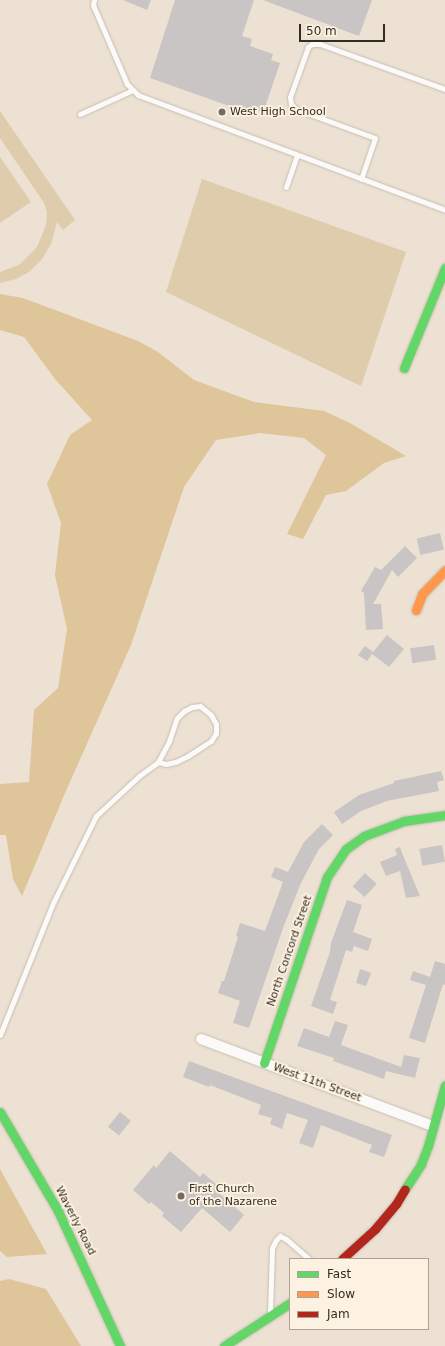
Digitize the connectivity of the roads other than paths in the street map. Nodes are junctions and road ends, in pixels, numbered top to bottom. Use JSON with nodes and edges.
{"nodes":[{"id":1,"x":94,"y":0,"type":"edge"},
{"id":2,"x":445,"y":89,"type":"edge"},
{"id":3,"x":133,"y":90,"type":"junction"},
{"id":4,"x":80,"y":114,"type":"dead end"},
{"id":5,"x":297,"y":155,"type":"junction"},
{"id":6,"x":361,"y":179,"type":"junction"},
{"id":7,"x":286,"y":187,"type":"dead end"},
{"id":8,"x":445,"y":210,"type":"edge"},
{"id":9,"x":445,"y":268,"type":"edge"},
{"id":10,"x":404,"y":368,"type":"dead end"},
{"id":11,"x":445,"y":570,"type":"edge"},
{"id":12,"x":416,"y":610,"type":"dead end"},
{"id":13,"x":158,"y":762,"type":"junction"},
{"id":14,"x":445,"y":815,"type":"edge"},
{"id":15,"x":0,"y":1035,"type":"edge"},
{"id":16,"x":201,"y":1039,"type":"dead end"},
{"id":17,"x":264,"y":1064,"type":"junction"},
{"id":18,"x":445,"y":1084,"type":"edge"},
{"id":19,"x":0,"y":1112,"type":"edge"},
{"id":20,"x":432,"y":1126,"type":"junction"},
{"id":21,"x":309,"y":1258,"type":"edge"},
{"id":22,"x":343,"y":1258,"type":"edge"},
{"id":23,"x":289,"y":1304,"type":"edge"},
{"id":24,"x":269,"y":1318,"type":"junction"},
{"id":25,"x":120,"y":1346,"type":"edge"},
{"id":26,"x":224,"y":1346,"type":"edge"}],
"edges":[{"from":1,"to":3,"type":"lane"},
{"from":2,"to":6,"type":"lane"},
{"from":3,"to":4,"type":"lane"},
{"from":3,"to":5,"type":"lane"},
{"from":5,"to":6,"type":"lane"},
{"from":5,"to":7,"type":"lane"},
{"from":6,"to":8,"type":"lane"},
{"from":9,"to":10,"type":"street"},
{"from":11,"to":12,"type":"street"},
{"from":13,"to":13,"type":"lane"},
{"from":13,"to":15,"type":"lane"},
{"from":14,"to":17,"type":"street","name":"North Concord Street"},
{"from":16,"to":17,"type":"street","name":"West 11th Street"},
{"from":17,"to":20,"type":"street","name":"West 11th Street"},
{"from":18,"to":20,"type":"street"},
{"from":19,"to":25,"type":"street","name":"Waverly Road"},
{"from":20,"to":22,"type":"street"},
{"from":21,"to":24,"type":"lane"},
{"from":23,"to":24,"type":"street"},
{"from":24,"to":26,"type":"street"}]}
